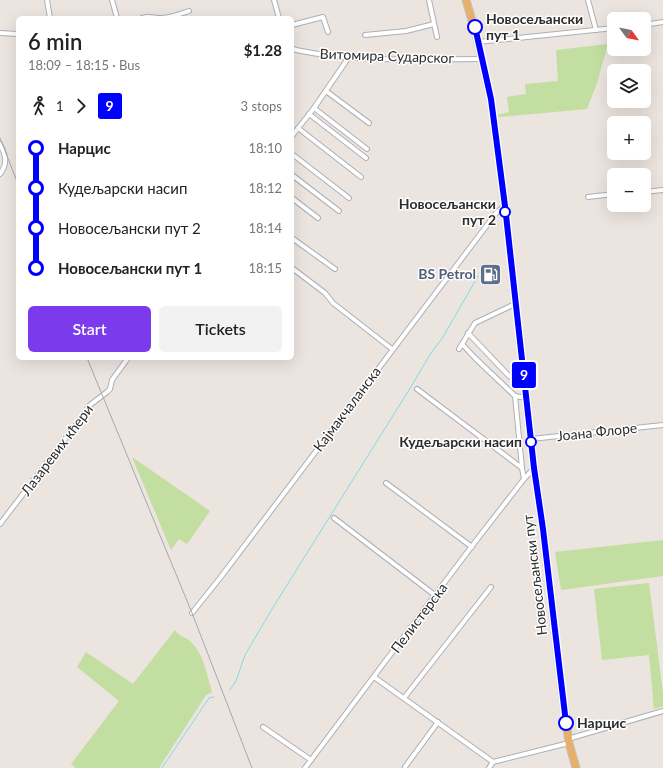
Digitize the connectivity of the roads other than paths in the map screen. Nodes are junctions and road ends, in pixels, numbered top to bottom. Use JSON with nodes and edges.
{"nodes":[{"id":1,"x":47,"y":0,"type":"edge"},
{"id":2,"x":112,"y":0,"type":"edge"},
{"id":3,"x":274,"y":0,"type":"edge"},
{"id":4,"x":429,"y":0,"type":"edge"},
{"id":5,"x":466,"y":0,"type":"edge"},
{"id":6,"x":588,"y":0,"type":"edge"},
{"id":7,"x":189,"y":11,"type":"dead end"},
{"id":8,"x":50,"y":16,"type":"edge"},
{"id":9,"x":116,"y":16,"type":"edge"},
{"id":10,"x":178,"y":16,"type":"edge"},
{"id":11,"x":278,"y":16,"type":"edge"},
{"id":12,"x":663,"y":22,"type":"edge"},
{"id":13,"x":294,"y":24,"type":"edge"},
{"id":14,"x":434,"y":24,"type":"junction"},
{"id":15,"x":651,"y":24,"type":"edge"},
{"id":16,"x":607,"y":29,"type":"edge"},
{"id":17,"x":596,"y":30,"type":"junction"},
{"id":18,"x":328,"y":32,"type":"dead end"},
{"id":19,"x":0,"y":33,"type":"edge"},
{"id":20,"x":16,"y":34,"type":"edge"},
{"id":21,"x":365,"y":35,"type":"dead end"},
{"id":22,"x":437,"y":37,"type":"dead end"},
{"id":23,"x":478,"y":42,"type":"junction"},
{"id":24,"x":294,"y":49,"type":"edge"},
{"id":25,"x":349,"y":57,"type":"junction"},
{"id":26,"x":482,"y":59,"type":"junction"},
{"id":27,"x":326,"y":91,"type":"junction"},
{"id":28,"x":314,"y":108,"type":"junction"},
{"id":29,"x":309,"y":114,"type":"junction"},
{"id":30,"x":369,"y":123,"type":"dead end"},
{"id":31,"x":298,"y":128,"type":"junction"},
{"id":32,"x":294,"y":133,"type":"edge"},
{"id":33,"x":0,"y":144,"type":"edge"},
{"id":34,"x":367,"y":149,"type":"dead end"},
{"id":35,"x":294,"y":156,"type":"edge"},
{"id":36,"x":366,"y":158,"type":"dead end"},
{"id":37,"x":0,"y":174,"type":"edge"},
{"id":38,"x":294,"y":177,"type":"edge"},
{"id":39,"x":362,"y":177,"type":"dead end"},
{"id":40,"x":663,"y":190,"type":"edge"},
{"id":41,"x":651,"y":191,"type":"edge"},
{"id":42,"x":607,"y":195,"type":"edge"},
{"id":43,"x":588,"y":197,"type":"dead end"},
{"id":44,"x":349,"y":198,"type":"dead end"},
{"id":45,"x":294,"y":200,"type":"edge"},
{"id":46,"x":505,"y":206,"type":"junction"},
{"id":47,"x":339,"y":211,"type":"dead end"},
{"id":48,"x":318,"y":218,"type":"dead end"},
{"id":49,"x":294,"y":239,"type":"edge"},
{"id":50,"x":335,"y":269,"type":"dead end"},
{"id":51,"x":294,"y":270,"type":"edge"},
{"id":52,"x":515,"y":304,"type":"junction"},
{"id":53,"x":468,"y":333,"type":"junction"},
{"id":54,"x":462,"y":344,"type":"junction"},
{"id":55,"x":392,"y":349,"type":"junction"},
{"id":56,"x":459,"y":349,"type":"dead end"},
{"id":57,"x":127,"y":360,"type":"edge"},
{"id":58,"x":525,"y":381,"type":"junction"},
{"id":59,"x":417,"y":389,"type":"dead end"},
{"id":60,"x":515,"y":396,"type":"junction"},
{"id":61,"x":527,"y":398,"type":"junction"},
{"id":62,"x":663,"y":425,"type":"edge"},
{"id":63,"x":531,"y":439,"type":"junction"},
{"id":64,"x":522,"y":468,"type":"junction"},
{"id":65,"x":534,"y":468,"type":"junction"},
{"id":66,"x":524,"y":479,"type":"junction"},
{"id":67,"x":386,"y":483,"type":"dead end"},
{"id":68,"x":334,"y":518,"type":"dead end"},
{"id":69,"x":0,"y":524,"type":"edge"},
{"id":70,"x":472,"y":546,"type":"junction"},
{"id":71,"x":491,"y":587,"type":"dead end"},
{"id":72,"x":436,"y":596,"type":"junction"},
{"id":73,"x":192,"y":613,"type":"dead end"},
{"id":74,"x":374,"y":677,"type":"junction"},
{"id":75,"x":404,"y":698,"type":"junction"},
{"id":76,"x":663,"y":711,"type":"edge"},
{"id":77,"x":438,"y":722,"type":"junction"},
{"id":78,"x":264,"y":727,"type":"dead end"},
{"id":79,"x":568,"y":741,"type":"junction"},
{"id":80,"x":311,"y":760,"type":"junction"},
{"id":81,"x":494,"y":762,"type":"junction"},
{"id":82,"x":405,"y":767,"type":"edge"},
{"id":83,"x":306,"y":768,"type":"edge"},
{"id":84,"x":489,"y":768,"type":"edge"},
{"id":85,"x":576,"y":768,"type":"edge"}],
"edges":[{"from":1,"to":8,"type":"street"},
{"from":2,"to":9,"type":"street"},
{"from":3,"to":11,"type":"street"},
{"from":4,"to":14,"type":"street"},
{"from":5,"to":23,"type":"main road","name":"Новосељански пут"},
{"from":6,"to":17,"type":"street"},
{"from":7,"to":10,"type":"street"},
{"from":12,"to":15,"type":"street"},
{"from":13,"to":18,"type":"street"},
{"from":14,"to":21,"type":"street"},
{"from":14,"to":22,"type":"street"},
{"from":16,"to":17,"type":"street"},
{"from":17,"to":23,"type":"street"},
{"from":19,"to":20,"type":"street"},
{"from":23,"to":26,"type":"main road","name":"Новосељански пут"},
{"from":24,"to":25,"type":"street","name":"Витомира Сударског"},
{"from":25,"to":26,"type":"street","name":"Витомира Сударског"},
{"from":25,"to":27,"type":"street"},
{"from":26,"to":46,"type":"main road","name":"Новосељански пут"},
{"from":27,"to":28,"type":"street"},
{"from":27,"to":30,"type":"street"},
{"from":28,"to":29,"type":"street"},
{"from":28,"to":34,"type":"street"},
{"from":29,"to":31,"type":"street"},
{"from":29,"to":36,"type":"street"},
{"from":31,"to":32,"type":"street"},
{"from":31,"to":39,"type":"street"},
{"from":33,"to":37,"type":"street"},
{"from":35,"to":44,"type":"street"},
{"from":38,"to":47,"type":"street"},
{"from":40,"to":41,"type":"street"},
{"from":42,"to":43,"type":"street"},
{"from":45,"to":48,"type":"street"},
{"from":46,"to":52,"type":"main road","name":"Новосељански пут"},
{"from":46,"to":55,"type":"street","name":"Кајмакчаланска"},
{"from":49,"to":50,"type":"street"},
{"from":51,"to":55,"type":"street"},
{"from":52,"to":53,"type":"street"},
{"from":52,"to":58,"type":"main road","name":"Новосељански пут"},
{"from":53,"to":54,"type":"street"},
{"from":53,"to":58,"type":"street"},
{"from":54,"to":56,"type":"street"},
{"from":54,"to":60,"type":"street"},
{"from":55,"to":73,"type":"street","name":"Кајмакчаланска"},
{"from":57,"to":69,"type":"street","name":"Лазаревих кћери"},
{"from":58,"to":61,"type":"main road","name":"Новосељански пут"},
{"from":59,"to":64,"type":"street"},
{"from":60,"to":61,"type":"street"},
{"from":60,"to":64,"type":"street"},
{"from":61,"to":63,"type":"main road","name":"Новосељански пут"},
{"from":62,"to":63,"type":"street","name":"Јоана Флоре"},
{"from":63,"to":65,"type":"main road","name":"Новосељански пут"},
{"from":64,"to":66,"type":"street"},
{"from":65,"to":66,"type":"street","name":"Пелистерска"},
{"from":65,"to":79,"type":"main road","name":"Новосељански пут"},
{"from":66,"to":70,"type":"street","name":"Пелистерска"},
{"from":67,"to":70,"type":"street"},
{"from":68,"to":72,"type":"street"},
{"from":70,"to":72,"type":"street","name":"Пелистерска"},
{"from":71,"to":75,"type":"street"},
{"from":72,"to":74,"type":"street","name":"Пелистерска"},
{"from":74,"to":75,"type":"street"},
{"from":74,"to":80,"type":"street","name":"Пелистерска"},
{"from":75,"to":77,"type":"street"},
{"from":76,"to":79,"type":"street"},
{"from":77,"to":81,"type":"street"},
{"from":77,"to":82,"type":"street"},
{"from":78,"to":80,"type":"street"},
{"from":79,"to":81,"type":"street"},
{"from":79,"to":85,"type":"main road","name":"Новосељански пут"},
{"from":80,"to":83,"type":"street","name":"Пелистерска"},
{"from":81,"to":84,"type":"street"}]}
